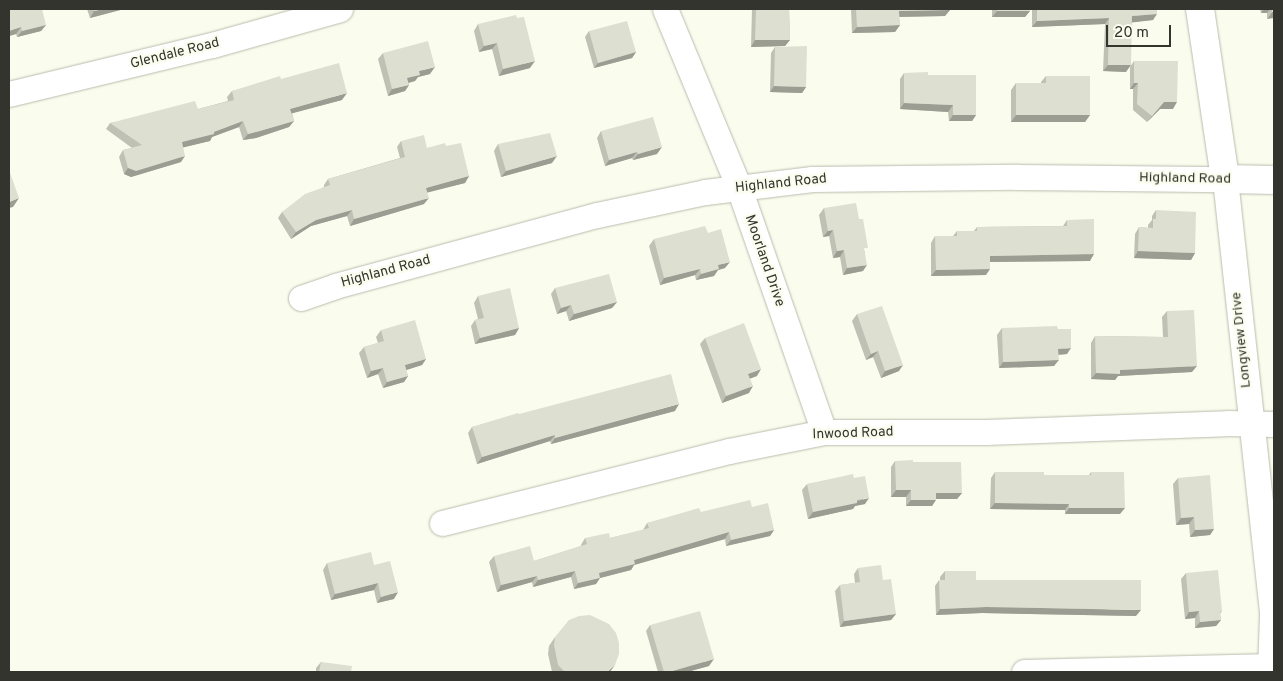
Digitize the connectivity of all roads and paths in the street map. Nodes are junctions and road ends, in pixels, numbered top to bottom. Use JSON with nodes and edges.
{"nodes":[{"id":1,"x":340,"y":9,"type":"edge"},
{"id":2,"x":665,"y":9,"type":"edge"},
{"id":3,"x":1200,"y":9,"type":"edge"},
{"id":4,"x":9,"y":94,"type":"edge"},
{"id":5,"x":1225,"y":180,"type":"junction"},
{"id":6,"x":1274,"y":180,"type":"edge"},
{"id":7,"x":739,"y":188,"type":"junction"},
{"id":8,"x":301,"y":298,"type":"dead end"},
{"id":9,"x":1263,"y":424,"type":"edge"},
{"id":10,"x":824,"y":432,"type":"junction"},
{"id":11,"x":442,"y":523,"type":"dead end"},
{"id":12,"x":1270,"y":669,"type":"edge"},
{"id":13,"x":1024,"y":672,"type":"edge"}],
"edges":[{"from":1,"to":4,"type":"street","name":"Glendale Road"},
{"from":2,"to":7,"type":"street","name":"Moorland Drive"},
{"from":3,"to":5,"type":"street","name":"Longview Drive"},
{"from":5,"to":6,"type":"street","name":"Highland Road"},
{"from":5,"to":7,"type":"street","name":"Highland Road"},
{"from":5,"to":9,"type":"street","name":"Longview Drive"},
{"from":7,"to":8,"type":"street","name":"Highland Road"},
{"from":7,"to":10,"type":"street","name":"Moorland Drive"},
{"from":9,"to":10,"type":"street","name":"Inwood Road"},
{"from":9,"to":12,"type":"street","name":"Longview Drive"},
{"from":10,"to":11,"type":"street","name":"Inwood Road"},
{"from":12,"to":13,"type":"street"}]}
